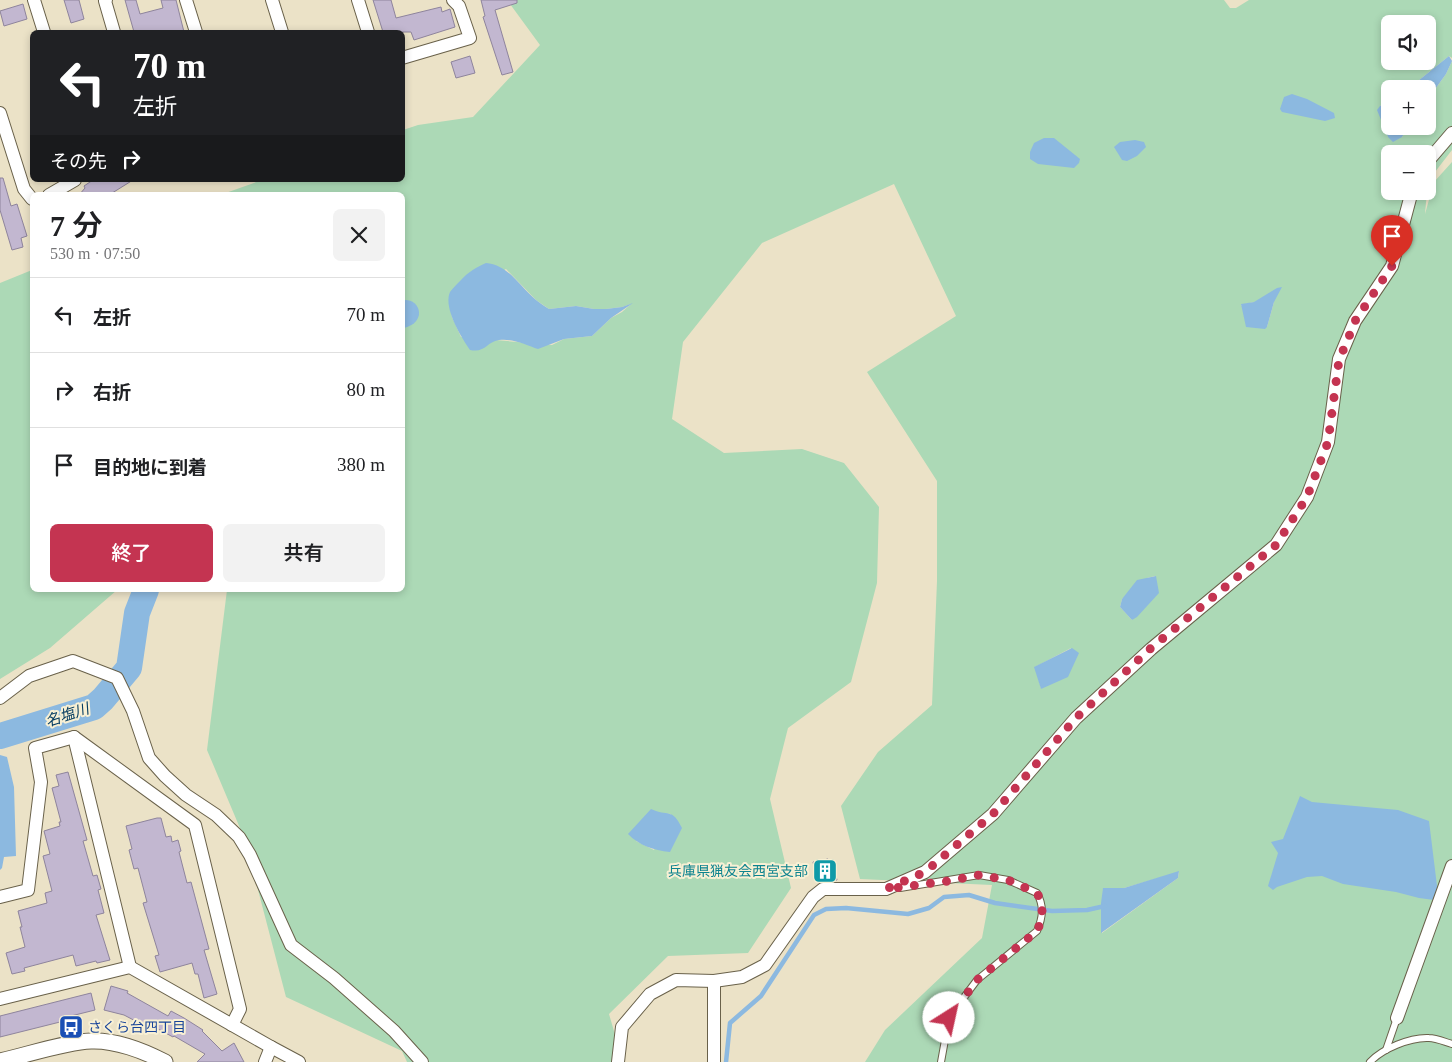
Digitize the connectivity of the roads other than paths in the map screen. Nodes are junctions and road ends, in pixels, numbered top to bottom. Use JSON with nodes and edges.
{"nodes":[{"id":1,"x":34,"y":0,"type":"edge"},
{"id":2,"x":106,"y":0,"type":"edge"},
{"id":3,"x":186,"y":0,"type":"edge"},
{"id":4,"x":272,"y":0,"type":"edge"},
{"id":5,"x":358,"y":0,"type":"edge"},
{"id":6,"x":453,"y":0,"type":"edge"},
{"id":7,"x":43,"y":30,"type":"edge"},
{"id":8,"x":113,"y":30,"type":"edge"},
{"id":9,"x":195,"y":30,"type":"edge"},
{"id":10,"x":281,"y":30,"type":"edge"},
{"id":11,"x":367,"y":30,"type":"edge"},
{"id":12,"x":405,"y":57,"type":"edge"},
{"id":13,"x":0,"y":112,"type":"edge"},
{"id":14,"x":1452,"y":134,"type":"edge"},
{"id":15,"x":1436,"y":153,"type":"edge"},
{"id":16,"x":72,"y":182,"type":"edge"},
{"id":17,"x":54,"y":192,"type":"edge"},
{"id":18,"x":30,"y":196,"type":"edge"},
{"id":19,"x":1410,"y":200,"type":"edge"},
{"id":20,"x":0,"y":698,"type":"edge"},
{"id":21,"x":74,"y":737,"type":"junction"},
{"id":22,"x":1452,"y":866,"type":"edge"},
{"id":23,"x":886,"y":889,"type":"junction"},
{"id":24,"x":0,"y":897,"type":"edge"},
{"id":25,"x":130,"y":967,"type":"junction"},
{"id":26,"x":714,"y":981,"type":"junction"},
{"id":27,"x":0,"y":999,"type":"edge"},
{"id":28,"x":1397,"y":1018,"type":"joint"},
{"id":29,"x":232,"y":1025,"type":"junction"},
{"id":30,"x":1452,"y":1044,"type":"edge"},
{"id":31,"x":271,"y":1048,"type":"junction"},
{"id":32,"x":1386,"y":1050,"type":"junction"},
{"id":33,"x":0,"y":1061,"type":"edge"},
{"id":34,"x":165,"y":1062,"type":"edge"},
{"id":35,"x":265,"y":1062,"type":"edge"},
{"id":36,"x":299,"y":1062,"type":"edge"},
{"id":37,"x":422,"y":1062,"type":"edge"},
{"id":38,"x":618,"y":1062,"type":"edge"},
{"id":39,"x":714,"y":1062,"type":"edge"},
{"id":40,"x":941,"y":1062,"type":"edge"},
{"id":41,"x":1370,"y":1062,"type":"edge"}],
"edges":[{"from":1,"to":7,"type":"street"},
{"from":2,"to":8,"type":"street"},
{"from":3,"to":9,"type":"street"},
{"from":4,"to":10,"type":"street"},
{"from":5,"to":11,"type":"street"},
{"from":6,"to":12,"type":"street"},
{"from":13,"to":18,"type":"street"},
{"from":14,"to":15,"type":"street"},
{"from":16,"to":17,"type":"street"},
{"from":19,"to":23,"type":"street"},
{"from":20,"to":37,"type":"street"},
{"from":21,"to":24,"type":"street"},
{"from":21,"to":25,"type":"street"},
{"from":21,"to":29,"type":"street"},
{"from":22,"to":28,"type":"street"},
{"from":23,"to":26,"type":"street"},
{"from":23,"to":40,"type":"lane"},
{"from":25,"to":27,"type":"street"},
{"from":25,"to":29,"type":"street"},
{"from":26,"to":38,"type":"street"},
{"from":26,"to":39,"type":"street"},
{"from":28,"to":32,"type":"lane"},
{"from":29,"to":31,"type":"street"},
{"from":30,"to":32,"type":"lane"},
{"from":31,"to":35,"type":"street"},
{"from":31,"to":36,"type":"street"},
{"from":32,"to":41,"type":"lane"},
{"from":33,"to":34,"type":"street"}]}
